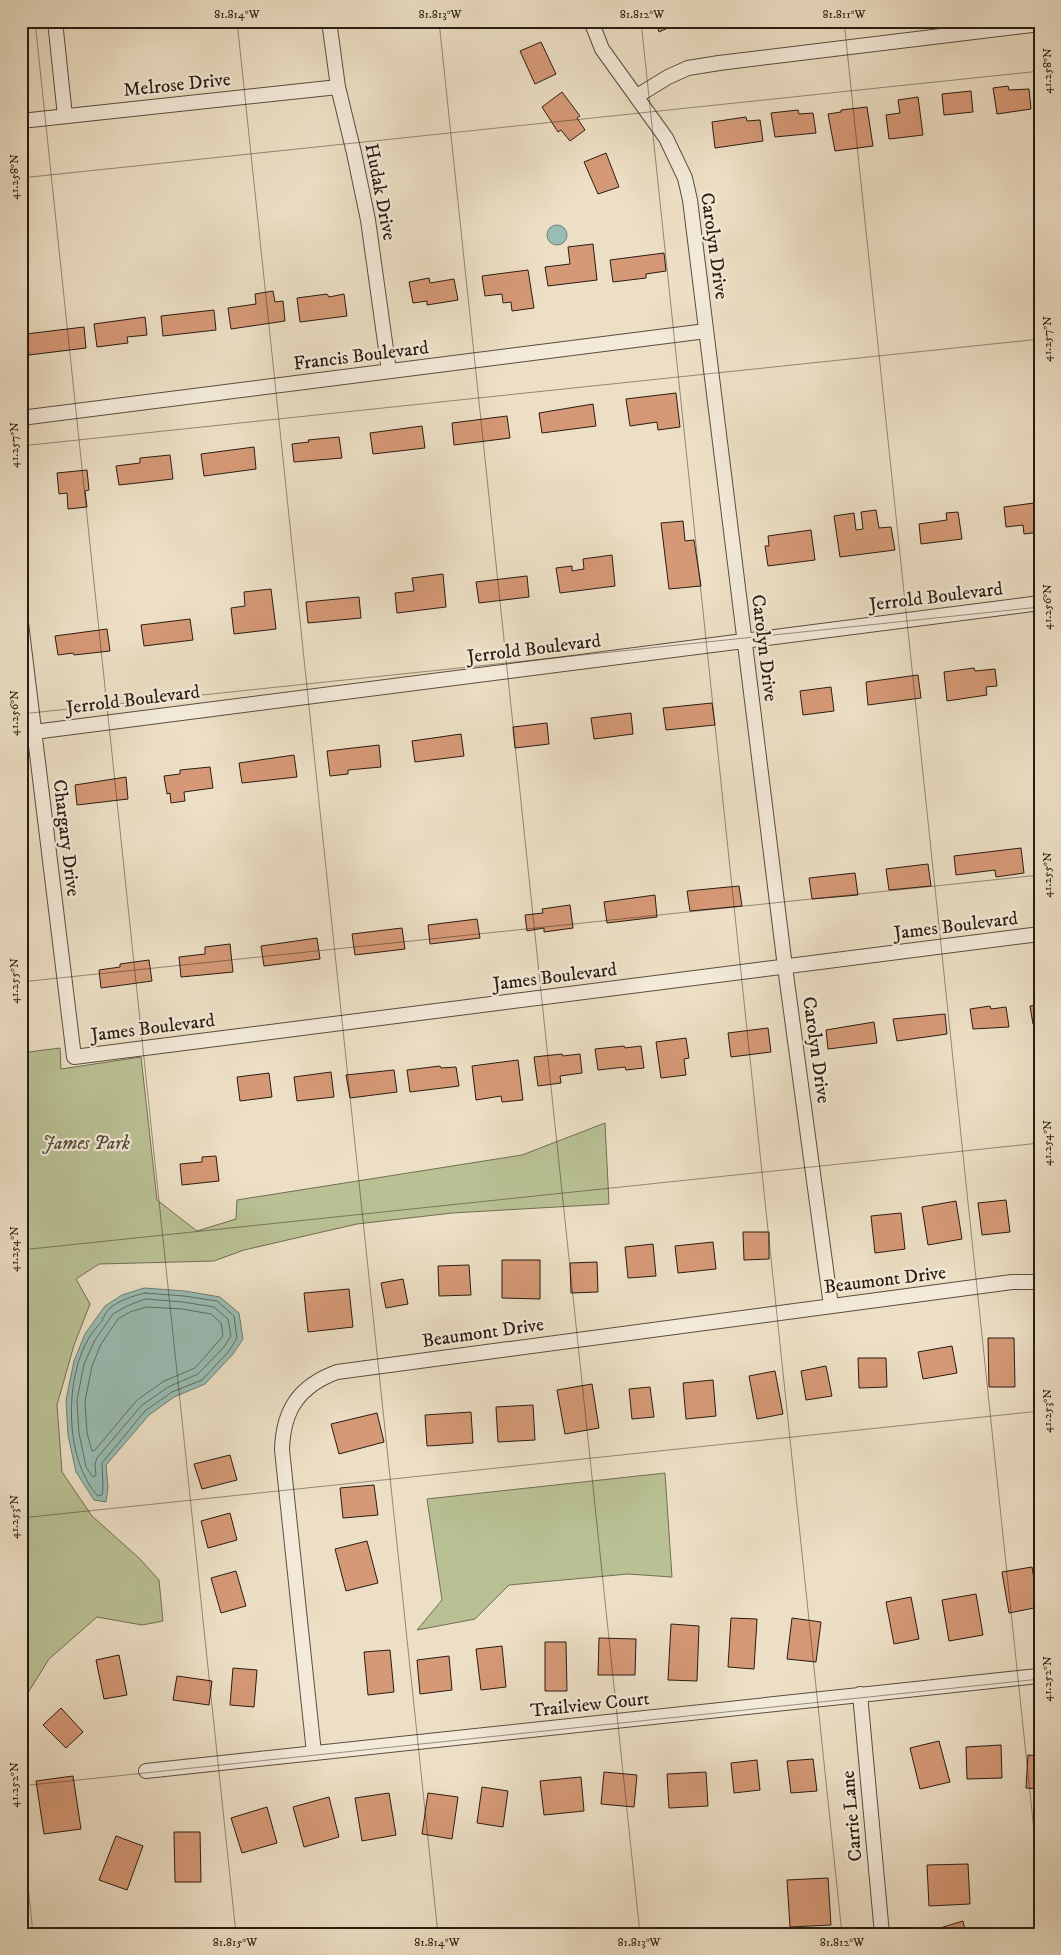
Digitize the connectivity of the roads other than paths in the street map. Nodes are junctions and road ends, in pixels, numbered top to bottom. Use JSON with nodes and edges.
{"nodes":[{"id":1,"x":56,"y":21,"type":"edge"},
{"id":2,"x":329,"y":21,"type":"edge"},
{"id":3,"x":591,"y":21,"type":"edge"},
{"id":4,"x":1040,"y":24,"type":"edge"},
{"id":5,"x":338,"y":87,"type":"junction"},
{"id":6,"x":637,"y":96,"type":"junction"},
{"id":7,"x":65,"y":116,"type":"junction"},
{"id":8,"x":21,"y":121,"type":"edge"},
{"id":9,"x":706,"y":331,"type":"junction"},
{"id":10,"x":389,"y":371,"type":"junction"},
{"id":11,"x":21,"y":418,"type":"edge"},
{"id":12,"x":1040,"y":603,"type":"edge"},
{"id":13,"x":21,"y":623,"type":"edge"},
{"id":14,"x":745,"y":641,"type":"junction"},
{"id":15,"x":34,"y":732,"type":"junction"},
{"id":16,"x":1040,"y":934,"type":"edge"},
{"id":17,"x":785,"y":967,"type":"junction"},
{"id":18,"x":74,"y":1057,"type":"joint"},
{"id":19,"x":1040,"y":1282,"type":"edge"},
{"id":20,"x":831,"y":1306,"type":"junction"},
{"id":21,"x":1038,"y":1676,"type":"dead end"},
{"id":22,"x":860,"y":1694,"type":"junction"},
{"id":23,"x":314,"y":1753,"type":"junction"},
{"id":24,"x":146,"y":1770,"type":"dead end"},
{"id":25,"x":882,"y":1934,"type":"edge"}],
"edges":[{"from":1,"to":7,"type":"street"},
{"from":2,"to":5,"type":"street","name":"Hudak Drive"},
{"from":3,"to":6,"type":"street","name":"Carolyn Drive"},
{"from":4,"to":6,"type":"street"},
{"from":5,"to":7,"type":"street","name":"Melrose Drive"},
{"from":5,"to":10,"type":"street","name":"Hudak Drive"},
{"from":6,"to":9,"type":"street","name":"Carolyn Drive"},
{"from":7,"to":8,"type":"street","name":"Melrose Drive"},
{"from":9,"to":10,"type":"street","name":"Francis Boulevard"},
{"from":9,"to":14,"type":"street","name":"Carolyn Drive"},
{"from":10,"to":11,"type":"street","name":"Francis Boulevard"},
{"from":12,"to":14,"type":"street","name":"Jerrold Boulevard"},
{"from":13,"to":15,"type":"street","name":"Chargary Drive"},
{"from":14,"to":15,"type":"street","name":"Jerrold Boulevard"},
{"from":14,"to":17,"type":"street","name":"Carolyn Drive"},
{"from":15,"to":18,"type":"street","name":"Chargary Drive"},
{"from":16,"to":17,"type":"street","name":"James Boulevard"},
{"from":17,"to":18,"type":"street","name":"James Boulevard"},
{"from":17,"to":20,"type":"street","name":"Carolyn Drive"},
{"from":19,"to":20,"type":"street","name":"Beaumont Drive"},
{"from":20,"to":23,"type":"street","name":"Beaumont Drive"},
{"from":21,"to":22,"type":"street","name":"Trailview Court"},
{"from":22,"to":23,"type":"street","name":"Trailview Court"},
{"from":22,"to":25,"type":"street","name":"Carrie Lane"},
{"from":23,"to":24,"type":"street","name":"Trailview Court"}]}
